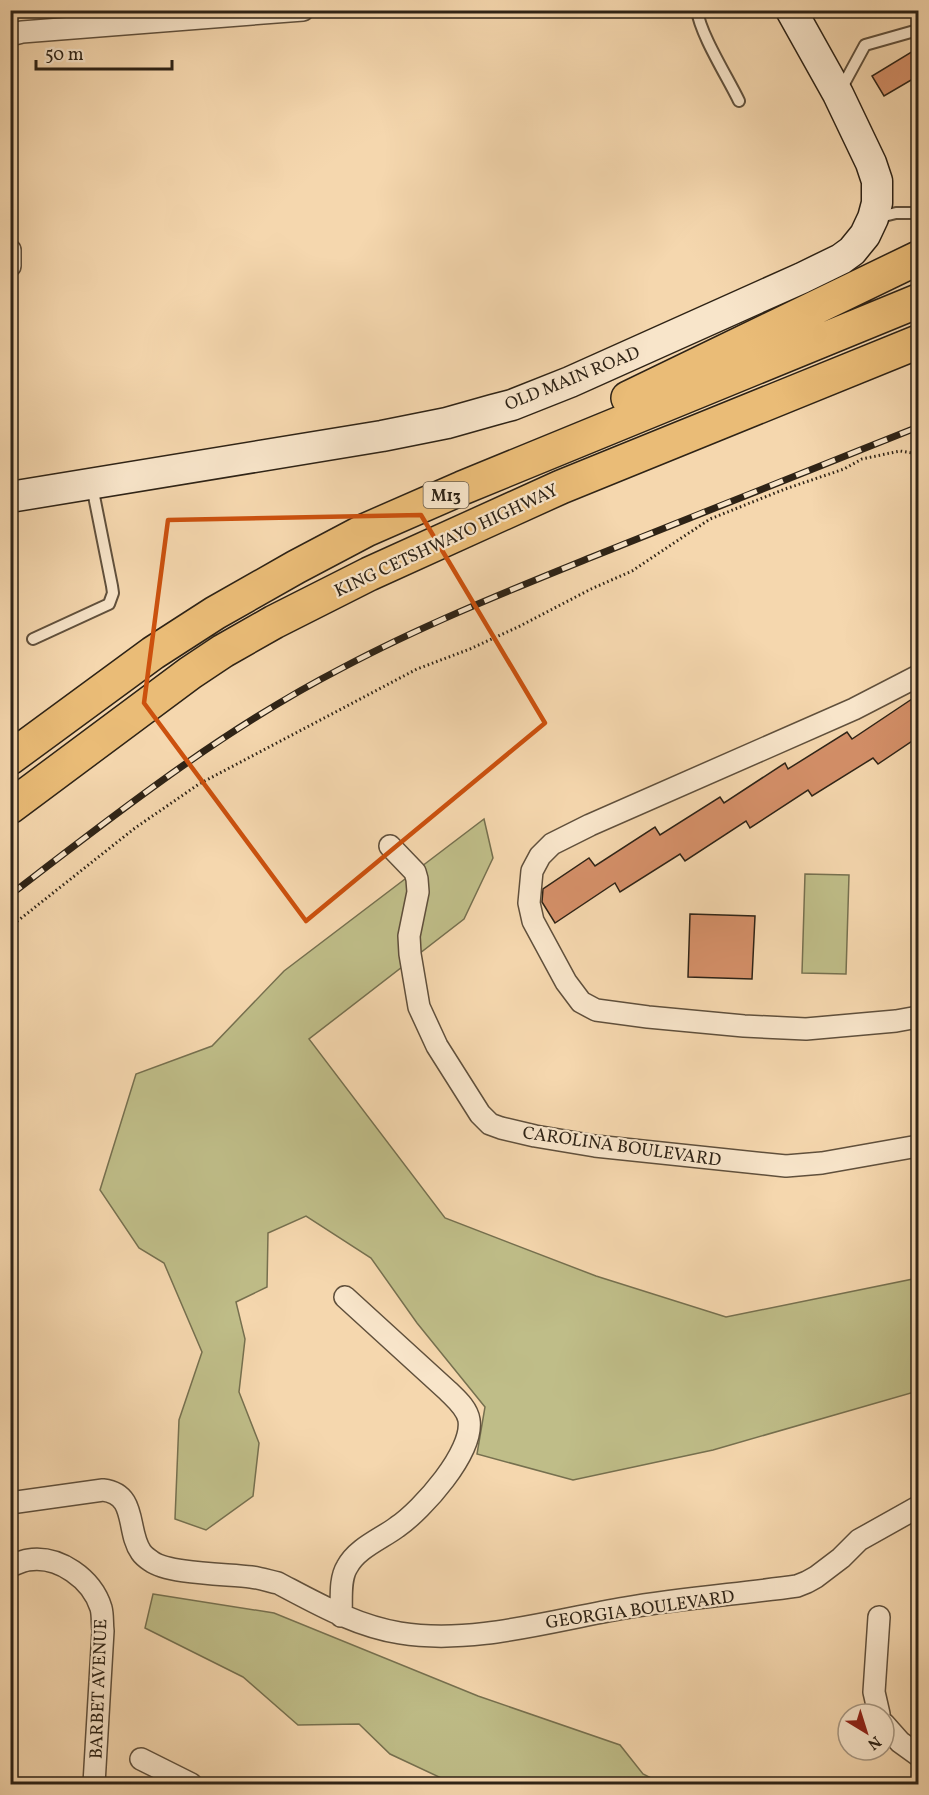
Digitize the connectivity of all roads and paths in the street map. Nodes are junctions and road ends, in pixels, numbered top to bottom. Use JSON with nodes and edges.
{"nodes":[{"id":1,"x":303,"y":10,"type":"edge"},
{"id":2,"x":698,"y":10,"type":"edge"},
{"id":3,"x":798,"y":18,"type":"edge"},
{"id":4,"x":918,"y":30,"type":"edge"},
{"id":5,"x":10,"y":35,"type":"edge"},
{"id":6,"x":838,"y":94,"type":"junction"},
{"id":7,"x":739,"y":101,"type":"dead end"},
{"id":8,"x":918,"y":213,"type":"edge"},
{"id":9,"x":873,"y":218,"type":"junction"},
{"id":10,"x":10,"y":250,"type":"edge"},
{"id":11,"x":918,"y":258,"type":"edge"},
{"id":12,"x":10,"y":266,"type":"edge"},
{"id":13,"x":918,"y":301,"type":"edge"},
{"id":14,"x":918,"y":342,"type":"edge"},
{"id":15,"x":918,"y":365,"type":"edge"},
{"id":16,"x":918,"y":454,"type":"edge"},
{"id":17,"x":91,"y":483,"type":"junction"},
{"id":18,"x":462,"y":488,"type":"junction"},
{"id":19,"x":10,"y":497,"type":"edge"},
{"id":20,"x":494,"y":518,"type":"junction"},
{"id":21,"x":33,"y":639,"type":"dead end"},
{"id":22,"x":918,"y":676,"type":"edge"},
{"id":23,"x":10,"y":758,"type":"edge"},
{"id":24,"x":10,"y":807,"type":"edge"},
{"id":25,"x":390,"y":846,"type":"dead end"},
{"id":26,"x":10,"y":927,"type":"edge"},
{"id":27,"x":918,"y":1017,"type":"edge"},
{"id":28,"x":918,"y":1146,"type":"edge"},
{"id":29,"x":345,"y":1297,"type":"dead end"},
{"id":30,"x":10,"y":1503,"type":"edge"},
{"id":31,"x":918,"y":1507,"type":"edge"},
{"id":32,"x":10,"y":1566,"type":"edge"},
{"id":33,"x":341,"y":1616,"type":"junction"},
{"id":34,"x":879,"y":1617,"type":"dead end"},
{"id":35,"x":876,"y":1702,"type":"edge"},
{"id":36,"x":896,"y":1738,"type":"edge"},
{"id":37,"x":918,"y":1755,"type":"edge"},
{"id":38,"x":141,"y":1759,"type":"dead end"},
{"id":39,"x":94,"y":1785,"type":"edge"},
{"id":40,"x":191,"y":1785,"type":"edge"}],
"edges":[{"from":1,"to":5,"type":"street"},
{"from":2,"to":7,"type":"lane"},
{"from":3,"to":6,"type":"street","name":"OLD MAIN ROAD"},
{"from":4,"to":6,"type":"lane"},
{"from":6,"to":9,"type":"street","name":"OLD MAIN ROAD"},
{"from":8,"to":9,"type":"lane"},
{"from":9,"to":17,"type":"street","name":"OLD MAIN ROAD"},
{"from":10,"to":12,"type":"street"},
{"from":11,"to":18,"type":"highway"},
{"from":13,"to":18,"type":"highway","name":"KING CETSHWAYO HIGHWAY","number":"M13"},
{"from":14,"to":20,"type":"highway","name":"KING CETSHWAYO HIGHWAY","number":"M13"},
{"from":15,"to":20,"type":"highway"},
{"from":16,"to":26,"type":"path"},
{"from":17,"to":19,"type":"street","name":"OLD MAIN ROAD"},
{"from":17,"to":21,"type":"lane"},
{"from":18,"to":23,"type":"highway","name":"KING CETSHWAYO HIGHWAY","number":"M13"},
{"from":20,"to":24,"type":"highway","name":"KING CETSHWAYO HIGHWAY","number":"M13"},
{"from":22,"to":27,"type":"street"},
{"from":25,"to":28,"type":"street","name":"CAROLINA BOULEVARD"},
{"from":29,"to":33,"type":"street"},
{"from":30,"to":33,"type":"street","name":"GEORGIA BOULEVARD"},
{"from":31,"to":33,"type":"street","name":"GEORGIA BOULEVARD"},
{"from":32,"to":39,"type":"street","name":"BARBET AVENUE"},
{"from":34,"to":35,"type":"street"},
{"from":36,"to":37,"type":"street"},
{"from":38,"to":40,"type":"street"}]}
